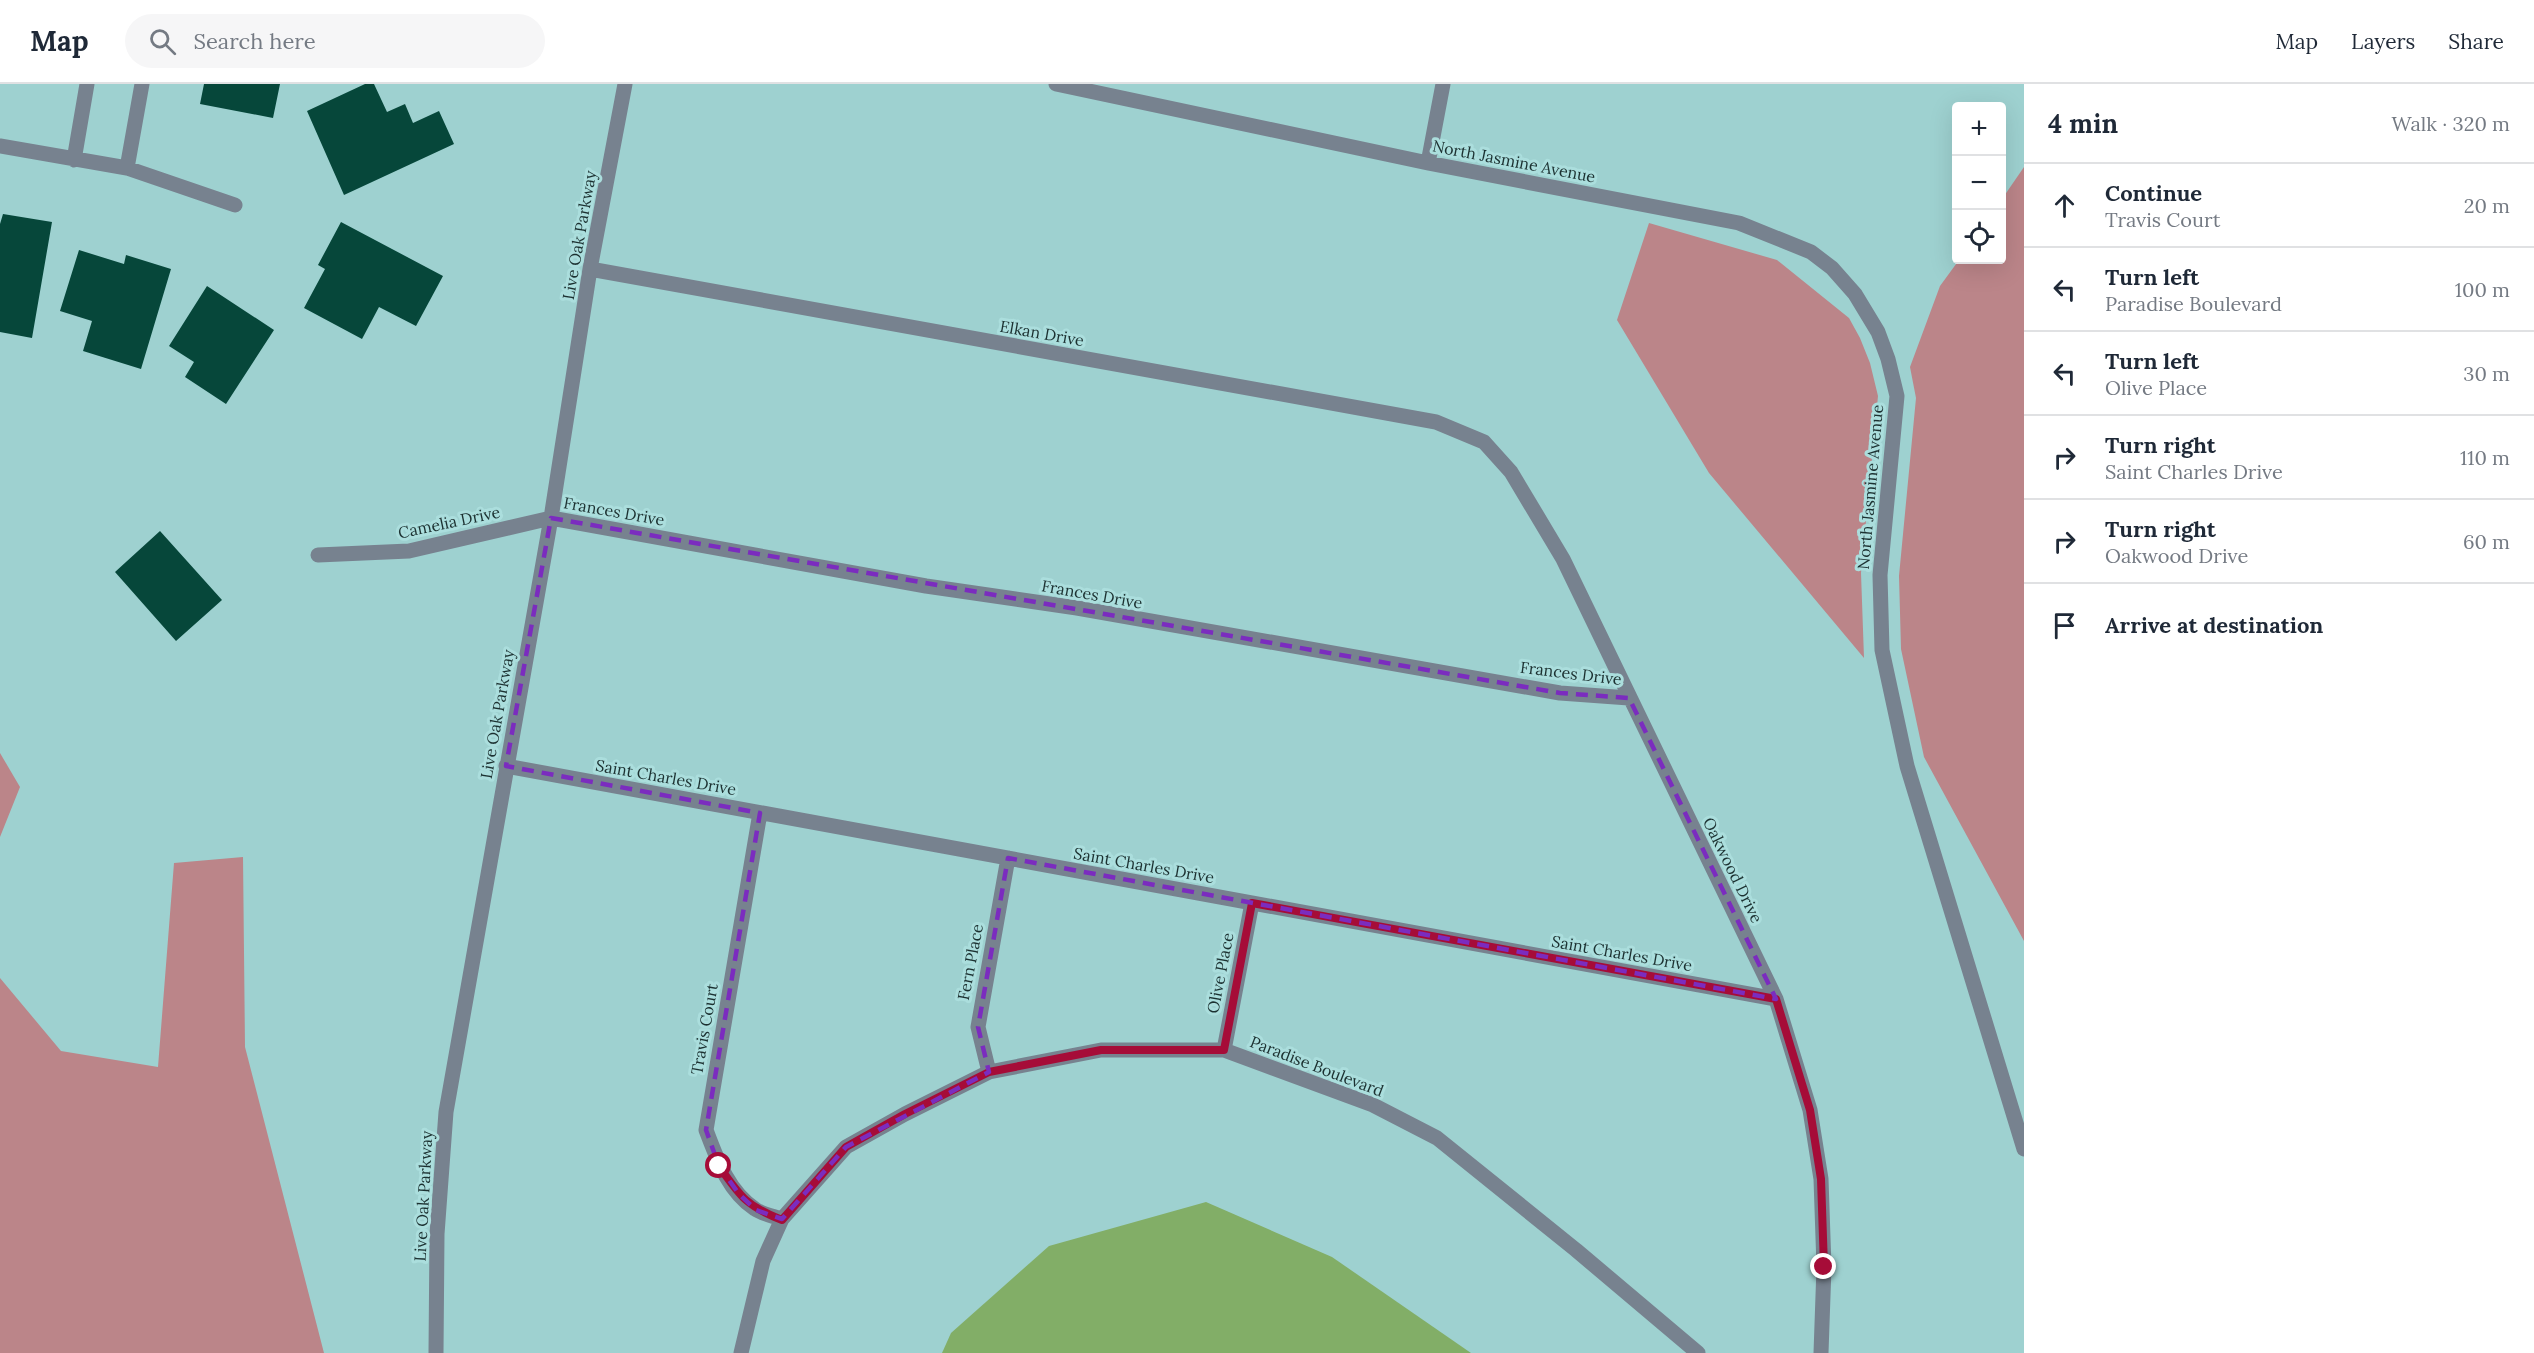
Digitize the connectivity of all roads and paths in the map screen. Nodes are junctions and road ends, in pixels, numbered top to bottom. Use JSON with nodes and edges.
{"nodes":[{"id":1,"x":87,"y":84,"type":"edge"},
{"id":2,"x":142,"y":84,"type":"edge"},
{"id":3,"x":625,"y":84,"type":"edge"},
{"id":4,"x":1056,"y":84,"type":"edge"},
{"id":5,"x":1443,"y":84,"type":"edge"},
{"id":6,"x":0,"y":146,"type":"edge"},
{"id":7,"x":74,"y":160,"type":"junction"},
{"id":8,"x":1428,"y":163,"type":"junction"},
{"id":9,"x":127,"y":168,"type":"junction"},
{"id":10,"x":235,"y":205,"type":"dead end"},
{"id":11,"x":590,"y":269,"type":"junction"},
{"id":12,"x":1484,"y":442,"type":"joint"},
{"id":13,"x":551,"y":518,"type":"junction"},
{"id":14,"x":318,"y":555,"type":"dead end"},
{"id":15,"x":1629,"y":698,"type":"junction"},
{"id":16,"x":506,"y":766,"type":"junction"},
{"id":17,"x":760,"y":813,"type":"junction"},
{"id":18,"x":1008,"y":858,"type":"junction"},
{"id":19,"x":1252,"y":903,"type":"junction"},
{"id":20,"x":1776,"y":999,"type":"junction"},
{"id":21,"x":1224,"y":1050,"type":"junction"},
{"id":22,"x":989,"y":1072,"type":"junction"},
{"id":23,"x":2024,"y":1149,"type":"edge"},
{"id":24,"x":782,"y":1220,"type":"junction"},
{"id":25,"x":436,"y":1353,"type":"edge"},
{"id":26,"x":741,"y":1353,"type":"edge"},
{"id":27,"x":1698,"y":1353,"type":"edge"},
{"id":28,"x":1821,"y":1353,"type":"edge"}],
"edges":[{"from":1,"to":7,"type":"street"},
{"from":2,"to":9,"type":"street"},
{"from":3,"to":11,"type":"street","name":"Live Oak Parkway"},
{"from":4,"to":8,"type":"street","name":"North Jasmine Avenue"},
{"from":5,"to":8,"type":"street"},
{"from":6,"to":7,"type":"street"},
{"from":7,"to":9,"type":"street"},
{"from":8,"to":23,"type":"street","name":"North Jasmine Avenue"},
{"from":9,"to":10,"type":"street"},
{"from":11,"to":12,"type":"street","name":"Elkan Drive"},
{"from":11,"to":13,"type":"street","name":"Live Oak Parkway"},
{"from":12,"to":15,"type":"street","name":"Oakwood Drive"},
{"from":13,"to":14,"type":"street","name":"Camelia Drive"},
{"from":13,"to":15,"type":"street","name":"Frances Drive"},
{"from":13,"to":16,"type":"street","name":"Live Oak Parkway"},
{"from":15,"to":20,"type":"street","name":"Oakwood Drive"},
{"from":16,"to":17,"type":"street","name":"Saint Charles Drive"},
{"from":16,"to":25,"type":"street","name":"Live Oak Parkway"},
{"from":17,"to":18,"type":"street","name":"Saint Charles Drive"},
{"from":17,"to":24,"type":"street","name":"Travis Court"},
{"from":18,"to":19,"type":"street","name":"Saint Charles Drive"},
{"from":18,"to":22,"type":"street","name":"Fern Place"},
{"from":19,"to":20,"type":"street","name":"Saint Charles Drive"},
{"from":19,"to":21,"type":"street","name":"Olive Place"},
{"from":20,"to":28,"type":"street","name":"Oakwood Drive"},
{"from":21,"to":22,"type":"street","name":"Paradise Boulevard"},
{"from":21,"to":27,"type":"street","name":"Paradise Boulevard"},
{"from":22,"to":24,"type":"street","name":"Paradise Boulevard"},
{"from":24,"to":26,"type":"street","name":"Paradise Boulevard"}]}
